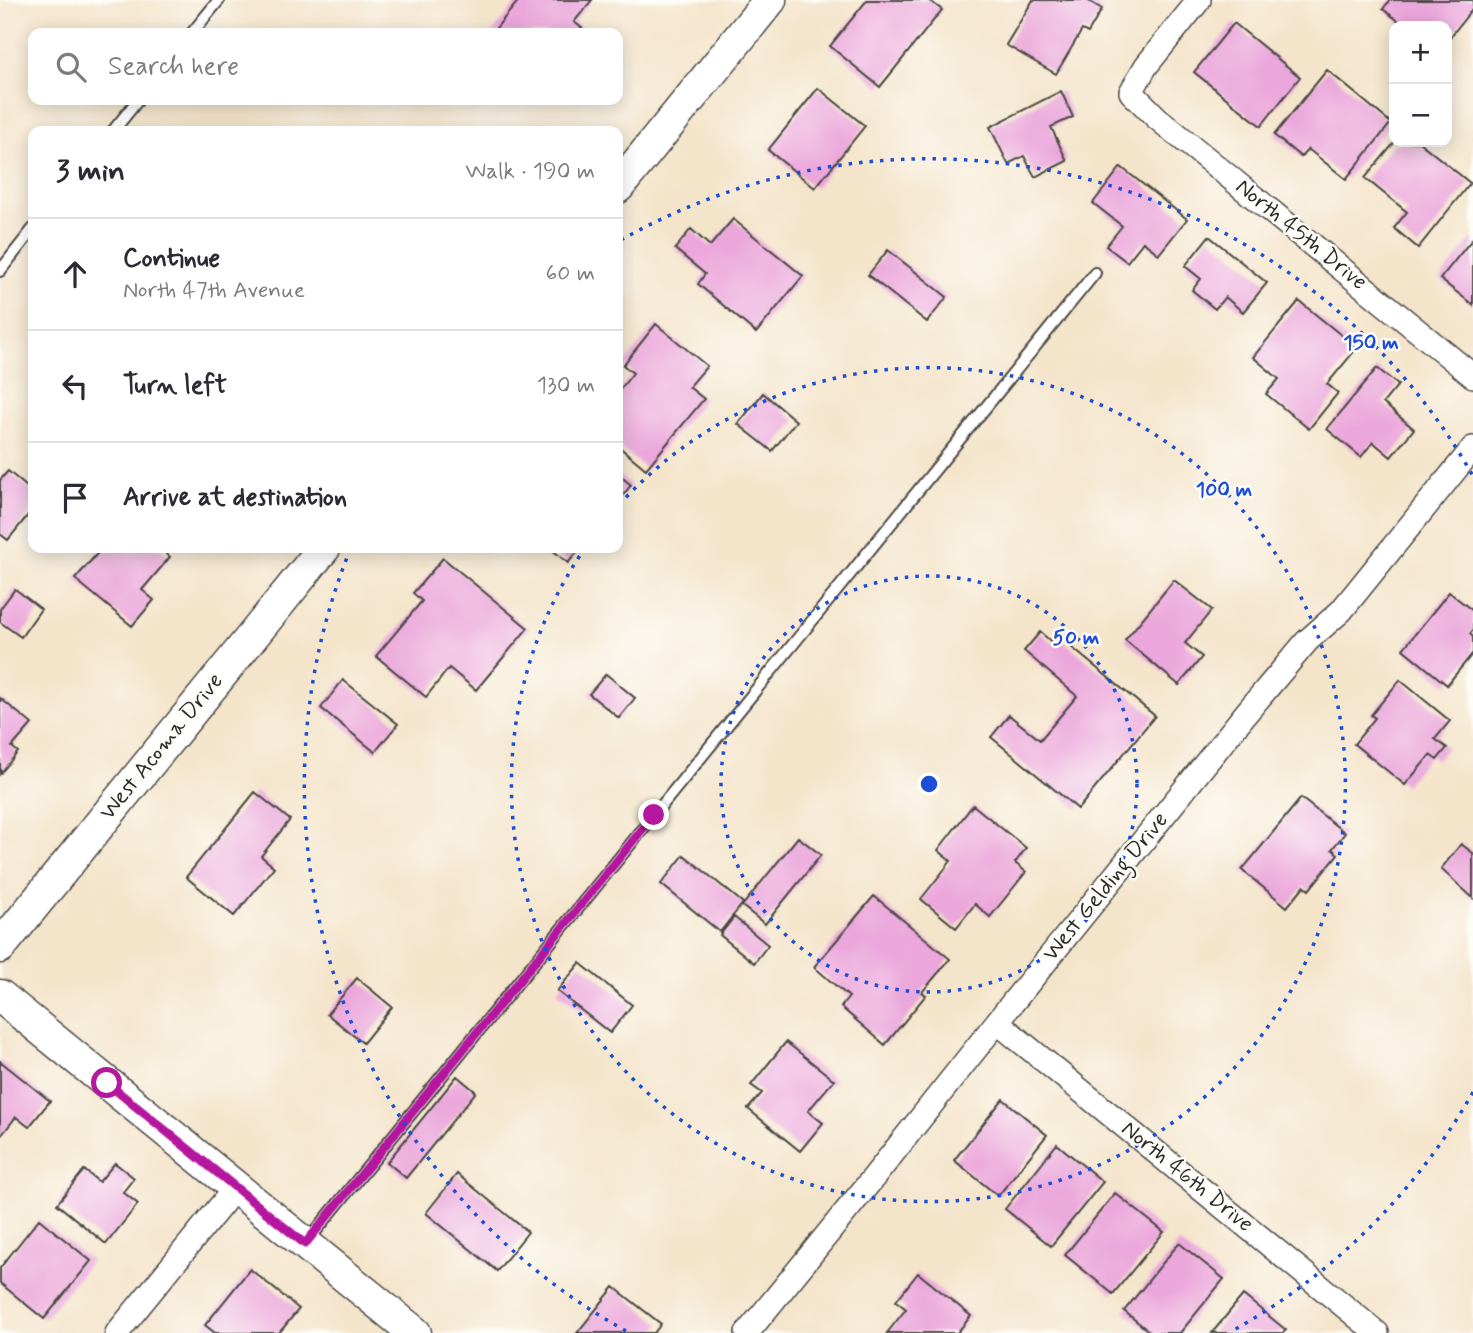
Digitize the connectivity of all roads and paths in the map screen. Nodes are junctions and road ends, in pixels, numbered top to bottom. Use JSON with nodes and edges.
{"nodes":[{"id":1,"x":219,"y":0,"type":"edge"},
{"id":2,"x":769,"y":0,"type":"edge"},
{"id":3,"x":1199,"y":0,"type":"edge"},
{"id":4,"x":196,"y":28,"type":"edge"},
{"id":5,"x":134,"y":105,"type":"edge"},
{"id":6,"x":117,"y":126,"type":"edge"},
{"id":7,"x":623,"y":181,"type":"edge"},
{"id":8,"x":28,"y":235,"type":"edge"},
{"id":9,"x":0,"y":271,"type":"edge"},
{"id":10,"x":1095,"y":273,"type":"dead end"},
{"id":11,"x":1473,"y":376,"type":"edge"},
{"id":12,"x":1473,"y":448,"type":"edge"},
{"id":13,"x":320,"y":553,"type":"edge"},
{"id":14,"x":0,"y":947,"type":"edge"},
{"id":15,"x":0,"y":996,"type":"edge"},
{"id":16,"x":997,"y":1022,"type":"junction"},
{"id":17,"x":236,"y":1187,"type":"junction"},
{"id":18,"x":305,"y":1244,"type":"junction"},
{"id":19,"x":117,"y":1333,"type":"edge"},
{"id":20,"x":415,"y":1333,"type":"edge"},
{"id":21,"x":747,"y":1333,"type":"edge"},
{"id":22,"x":1377,"y":1333,"type":"edge"}],
"edges":[{"from":1,"to":4,"type":"lane"},
{"from":2,"to":7,"type":"street"},
{"from":3,"to":11,"type":"street","name":"North 45th Drive"},
{"from":5,"to":6,"type":"lane"},
{"from":8,"to":9,"type":"lane"},
{"from":10,"to":18,"type":"lane"},
{"from":12,"to":16,"type":"street","name":"West Gelding Drive"},
{"from":13,"to":14,"type":"street","name":"West Acoma Drive"},
{"from":15,"to":17,"type":"street"},
{"from":16,"to":21,"type":"street","name":"West Gelding Drive"},
{"from":16,"to":22,"type":"street","name":"North 46th Drive"},
{"from":17,"to":18,"type":"street"},
{"from":17,"to":19,"type":"street"},
{"from":18,"to":20,"type":"street"}]}
